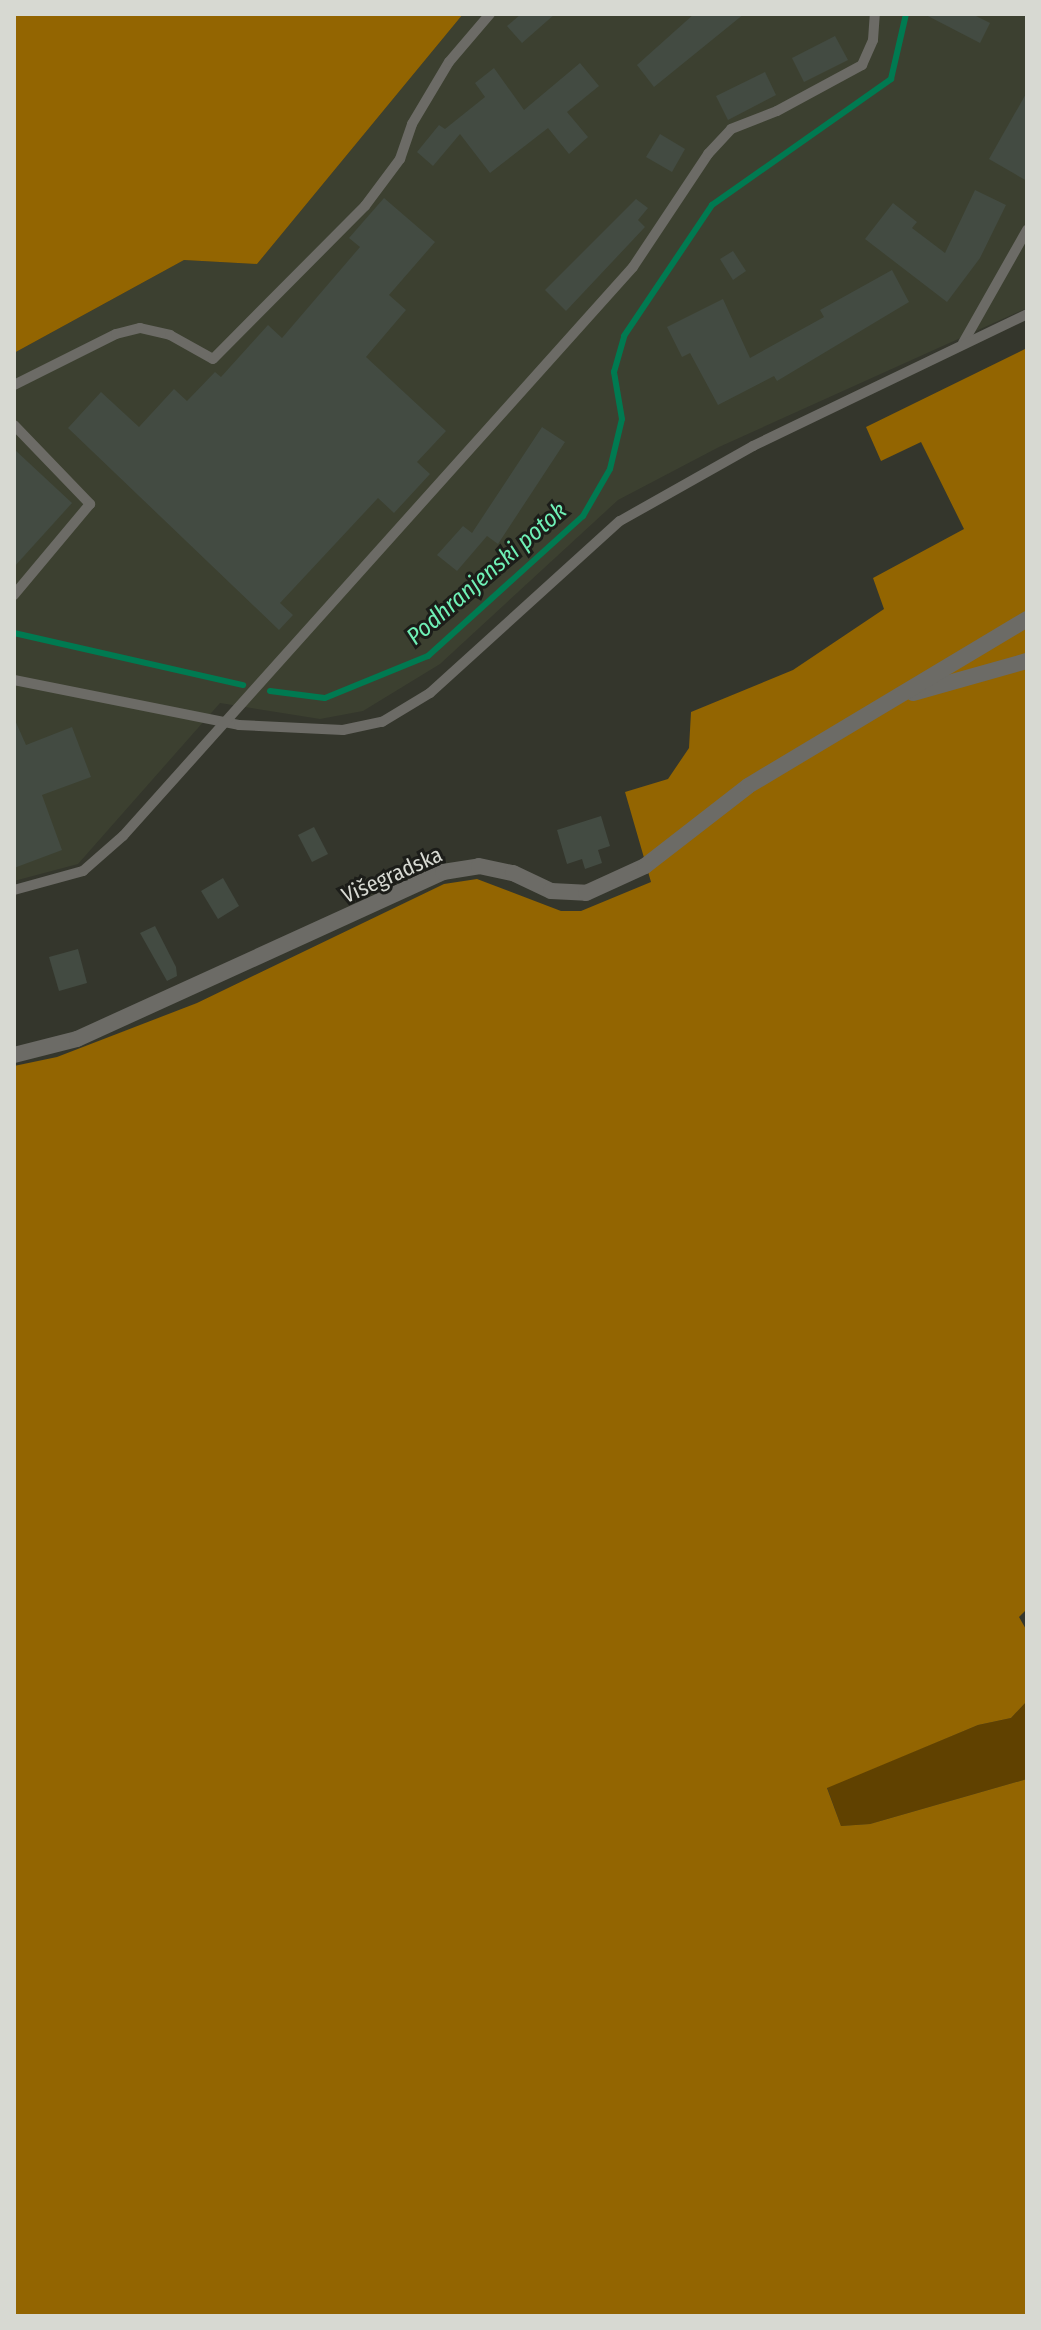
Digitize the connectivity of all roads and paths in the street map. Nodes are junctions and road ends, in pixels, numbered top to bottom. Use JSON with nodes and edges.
{"nodes":[{"id":1,"x":490,"y":14,"type":"edge"},
{"id":2,"x":875,"y":14,"type":"edge"},
{"id":3,"x":1027,"y":230,"type":"edge"},
{"id":4,"x":1027,"y":314,"type":"edge"},
{"id":5,"x":963,"y":344,"type":"junction"},
{"id":6,"x":14,"y":385,"type":"edge"},
{"id":7,"x":14,"y":425,"type":"edge"},
{"id":8,"x":14,"y":595,"type":"edge"},
{"id":9,"x":1027,"y":619,"type":"edge"},
{"id":10,"x":1027,"y":661,"type":"edge"},
{"id":11,"x":14,"y":680,"type":"edge"},
{"id":12,"x":896,"y":698,"type":"junction"},
{"id":13,"x":224,"y":720,"type":"junction"},
{"id":14,"x":14,"y":890,"type":"edge"},
{"id":15,"x":14,"y":1055,"type":"edge"}],
"edges":[{"from":1,"to":6,"type":"lane"},
{"from":2,"to":13,"type":"lane"},
{"from":3,"to":5,"type":"lane"},
{"from":4,"to":5,"type":"lane"},
{"from":5,"to":13,"type":"lane"},
{"from":7,"to":8,"type":"lane"},
{"from":9,"to":12,"type":"street"},
{"from":10,"to":12,"type":"street"},
{"from":11,"to":13,"type":"lane"},
{"from":12,"to":15,"type":"street","name":"Višegradska"},
{"from":13,"to":14,"type":"lane"}]}
